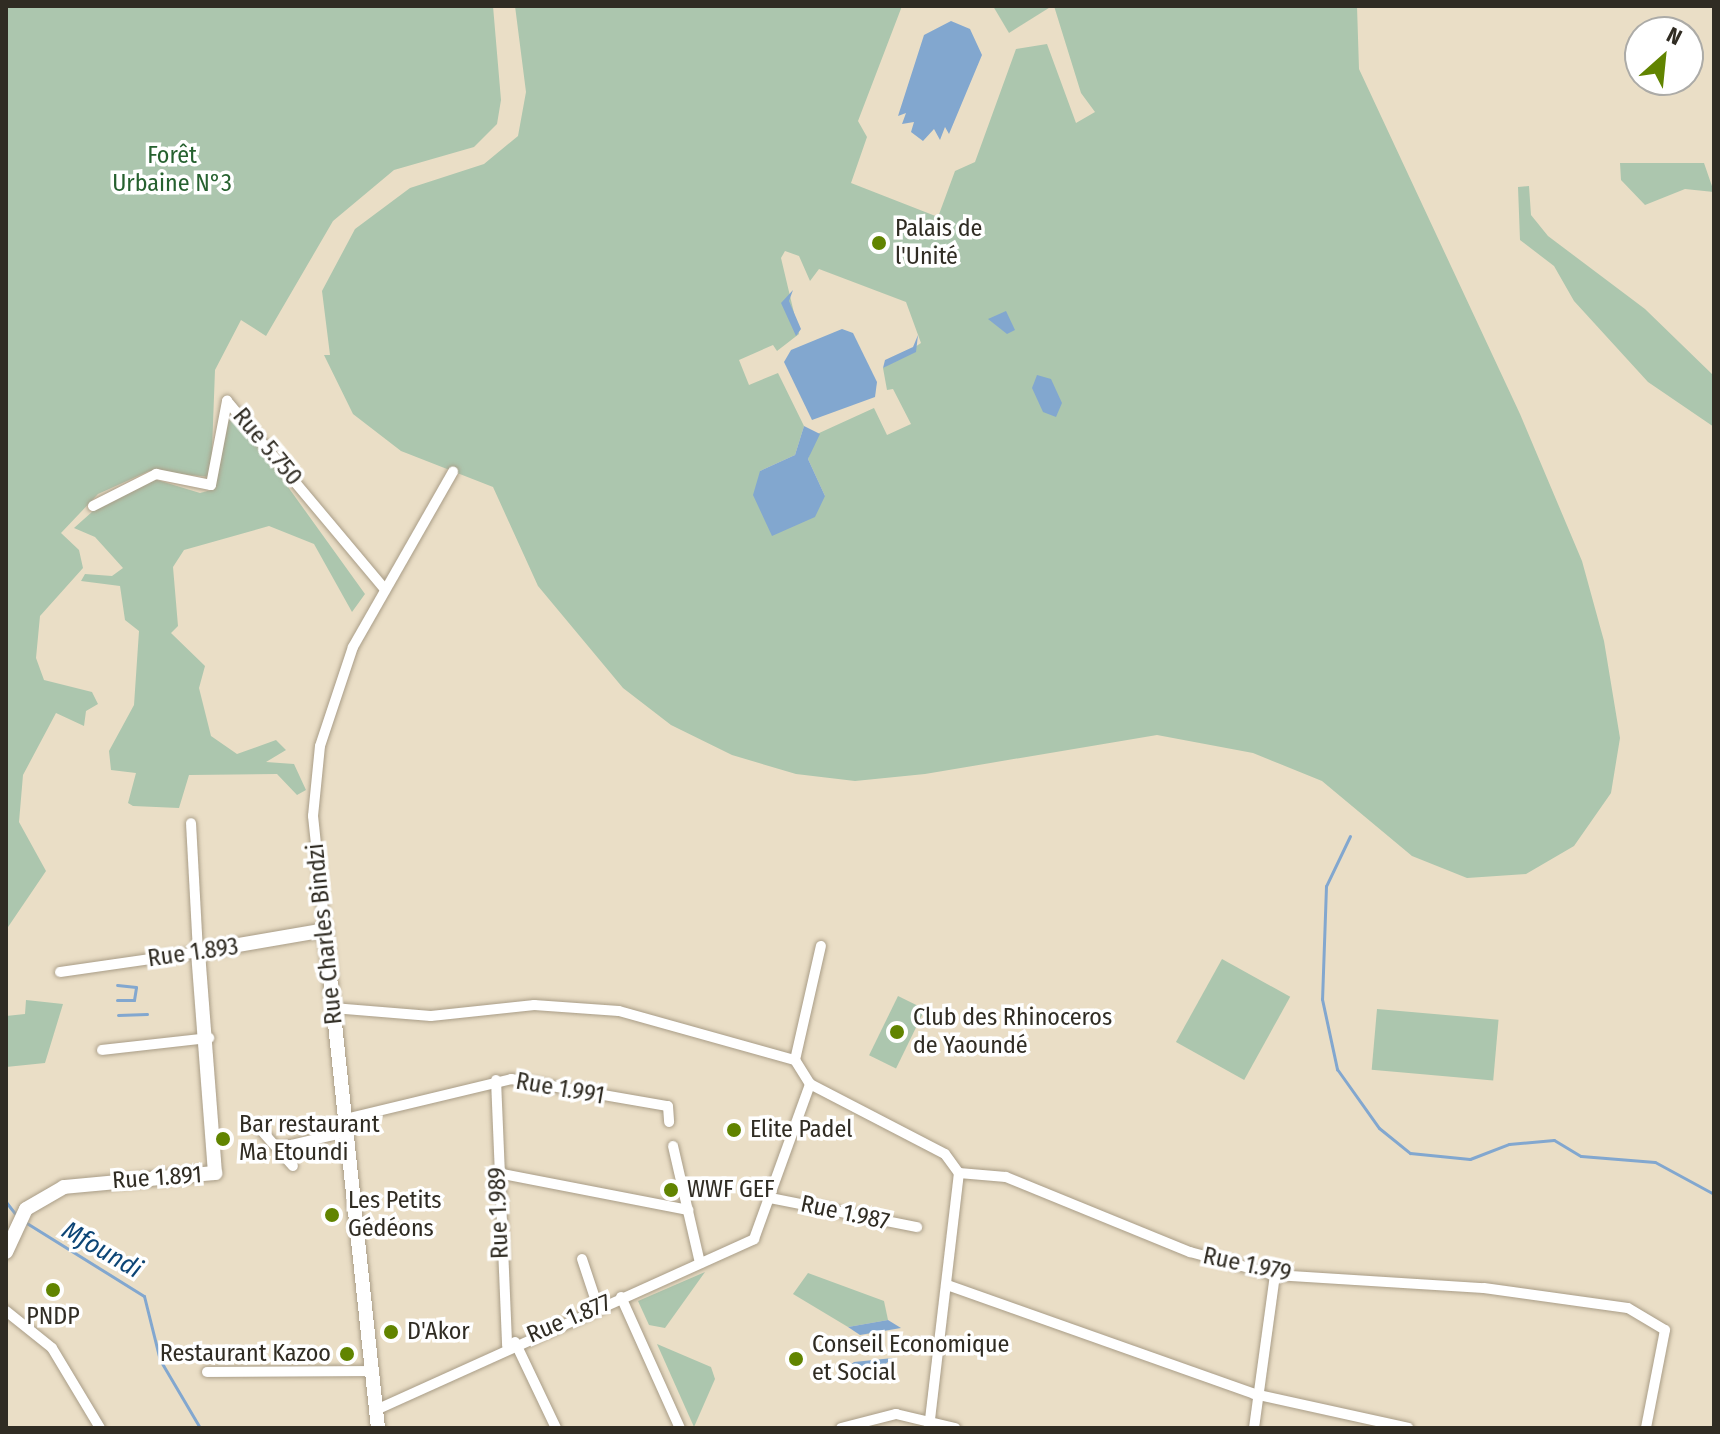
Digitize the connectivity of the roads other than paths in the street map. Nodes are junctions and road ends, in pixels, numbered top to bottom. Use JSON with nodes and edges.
{"nodes":[{"id":1,"x":453,"y":472,"type":"dead end"},
{"id":2,"x":93,"y":506,"type":"dead end"},
{"id":3,"x":384,"y":588,"type":"junction"},
{"id":4,"x":191,"y":823,"type":"dead end"},
{"id":5,"x":325,"y":930,"type":"junction"},
{"id":6,"x":821,"y":946,"type":"dead end"},
{"id":7,"x":198,"y":952,"type":"junction"},
{"id":8,"x":60,"y":972,"type":"dead end"},
{"id":9,"x":333,"y":1008,"type":"junction"},
{"id":10,"x":209,"y":1038,"type":"junction"},
{"id":11,"x":102,"y":1050,"type":"dead end"},
{"id":12,"x":795,"y":1060,"type":"junction"},
{"id":13,"x":496,"y":1080,"type":"junction"},
{"id":14,"x":810,"y":1084,"type":"junction"},
{"id":15,"x":669,"y":1122,"type":"dead end"},
{"id":16,"x":346,"y":1125,"type":"junction"},
{"id":17,"x":261,"y":1130,"type":"dead end"},
{"id":18,"x":673,"y":1146,"type":"dead end"},
{"id":19,"x":282,"y":1147,"type":"junction"},
{"id":20,"x":293,"y":1166,"type":"dead end"},
{"id":21,"x":498,"y":1173,"type":"junction"},
{"id":22,"x":959,"y":1173,"type":"junction"},
{"id":23,"x":770,"y":1198,"type":"junction"},
{"id":24,"x":688,"y":1210,"type":"junction"},
{"id":25,"x":917,"y":1227,"type":"dead end"},
{"id":26,"x":6,"y":1252,"type":"edge"},
{"id":27,"x":582,"y":1259,"type":"dead end"},
{"id":28,"x":700,"y":1263,"type":"junction"},
{"id":29,"x":1275,"y":1275,"type":"junction"},
{"id":30,"x":947,"y":1285,"type":"junction"},
{"id":31,"x":621,"y":1297,"type":"junction"},
{"id":32,"x":597,"y":1304,"type":"junction"},
{"id":33,"x":6,"y":1311,"type":"edge"},
{"id":34,"x":511,"y":1344,"type":"junction"},
{"id":35,"x":373,"y":1371,"type":"junction"},
{"id":36,"x":207,"y":1372,"type":"dead end"},
{"id":37,"x":1254,"y":1394,"type":"junction"},
{"id":38,"x":376,"y":1410,"type":"junction"},
{"id":39,"x":928,"y":1423,"type":"edge"},
{"id":40,"x":100,"y":1428,"type":"edge"},
{"id":41,"x":378,"y":1428,"type":"edge"},
{"id":42,"x":556,"y":1428,"type":"edge"},
{"id":43,"x":680,"y":1428,"type":"edge"},
{"id":44,"x":841,"y":1428,"type":"edge"},
{"id":45,"x":955,"y":1428,"type":"edge"},
{"id":46,"x":1254,"y":1428,"type":"edge"},
{"id":47,"x":1408,"y":1428,"type":"edge"},
{"id":48,"x":1646,"y":1428,"type":"edge"}],
"edges":[{"from":1,"to":3,"type":"street","name":"Rue Charles Bindzi"},
{"from":2,"to":3,"type":"street","name":"Rue 5.750"},
{"from":3,"to":5,"type":"street","name":"Rue Charles Bindzi"},
{"from":4,"to":7,"type":"street"},
{"from":5,"to":7,"type":"street","name":"Rue 1.893"},
{"from":5,"to":9,"type":"street","name":"Rue Charles Bindzi"},
{"from":6,"to":12,"type":"street"},
{"from":7,"to":8,"type":"street","name":"Rue 1.893"},
{"from":7,"to":10,"type":"street","name":"Rue 1.891"},
{"from":9,"to":12,"type":"street"},
{"from":9,"to":16,"type":"street","name":"Rue Charles Bindzi"},
{"from":10,"to":11,"type":"street"},
{"from":10,"to":26,"type":"street","name":"Rue 1.891"},
{"from":12,"to":14,"type":"street"},
{"from":13,"to":15,"type":"street","name":"Rue 1.991"},
{"from":13,"to":16,"type":"street","name":"Rue 1.991"},
{"from":13,"to":21,"type":"street","name":"Rue 1.989"},
{"from":14,"to":22,"type":"street"},
{"from":14,"to":23,"type":"street"},
{"from":16,"to":19,"type":"street","name":"Rue 1.991"},
{"from":16,"to":35,"type":"street","name":"Rue Charles Bindzi"},
{"from":17,"to":19,"type":"street"},
{"from":18,"to":24,"type":"street"},
{"from":19,"to":20,"type":"street"},
{"from":21,"to":24,"type":"street"},
{"from":21,"to":34,"type":"street","name":"Rue 1.989"},
{"from":22,"to":29,"type":"street","name":"Rue 1.979"},
{"from":22,"to":30,"type":"street"},
{"from":23,"to":25,"type":"street","name":"Rue 1.987"},
{"from":23,"to":28,"type":"street","name":"Rue 1.987"},
{"from":24,"to":28,"type":"street"},
{"from":27,"to":32,"type":"street"},
{"from":28,"to":31,"type":"street","name":"Rue 1.987"},
{"from":29,"to":37,"type":"street"},
{"from":29,"to":48,"type":"street","name":"Rue 1.979"},
{"from":30,"to":37,"type":"street"},
{"from":30,"to":39,"type":"street"},
{"from":31,"to":32,"type":"street","name":"Rue 1.877"},
{"from":31,"to":43,"type":"street","name":"Rue 1.877"},
{"from":32,"to":34,"type":"street","name":"Rue 1.877"},
{"from":33,"to":40,"type":"street"},
{"from":34,"to":38,"type":"street"},
{"from":34,"to":42,"type":"street","name":"Rue 1.877"},
{"from":35,"to":36,"type":"street"},
{"from":35,"to":38,"type":"street","name":"Rue Charles Bindzi"},
{"from":37,"to":46,"type":"street"},
{"from":37,"to":47,"type":"street"},
{"from":38,"to":41,"type":"street","name":"Rue Charles Bindzi"},
{"from":39,"to":44,"type":"street"},
{"from":39,"to":45,"type":"street"}]}
